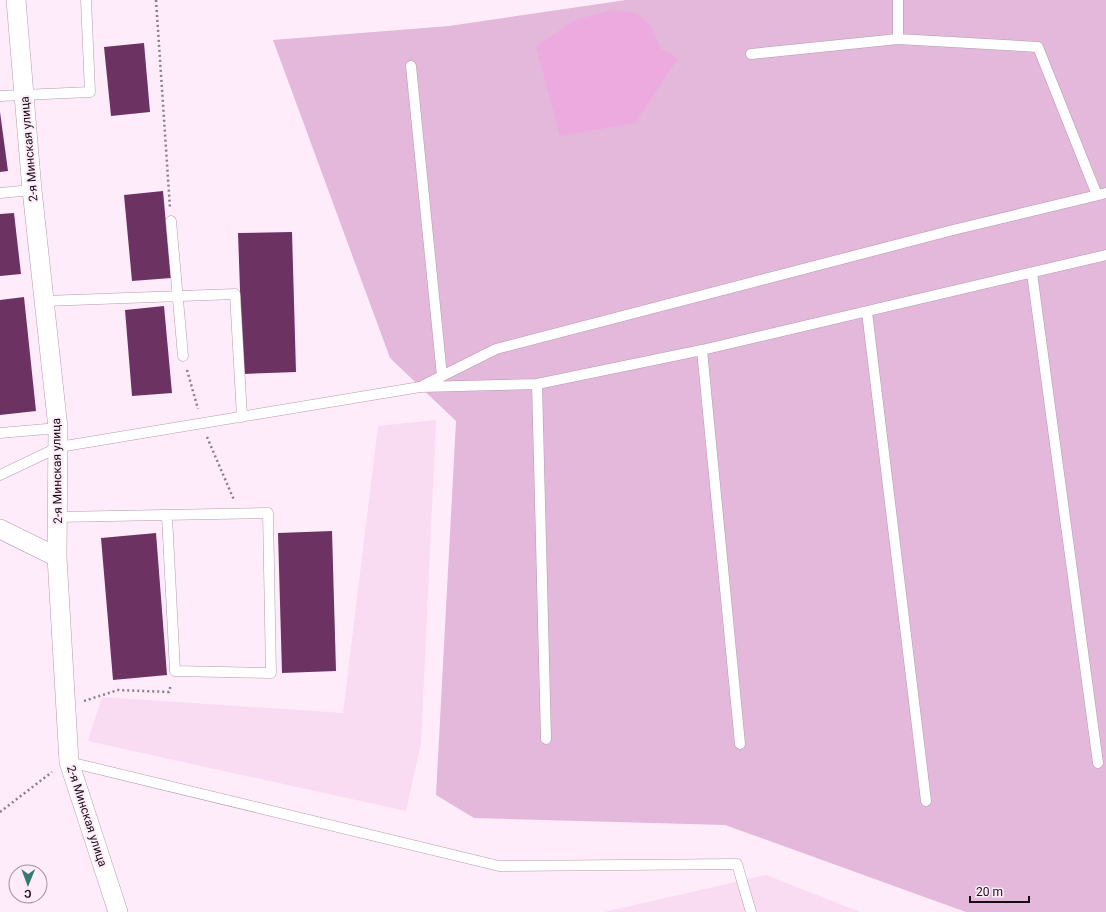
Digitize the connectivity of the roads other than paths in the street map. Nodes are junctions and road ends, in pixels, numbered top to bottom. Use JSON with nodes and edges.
{"nodes":[{"id":1,"x":16,"y":0,"type":"edge"},
{"id":2,"x":86,"y":0,"type":"edge"},
{"id":3,"x":898,"y":0,"type":"edge"},
{"id":4,"x":898,"y":39,"type":"junction"},
{"id":5,"x":752,"y":54,"type":"dead end"},
{"id":6,"x":411,"y":66,"type":"dead end"},
{"id":7,"x":25,"y":94,"type":"junction"},
{"id":8,"x":0,"y":96,"type":"edge"},
{"id":9,"x":32,"y":190,"type":"junction"},
{"id":10,"x":0,"y":193,"type":"edge"},
{"id":11,"x":1102,"y":194,"type":"edge"},
{"id":12,"x":171,"y":220,"type":"road end"},
{"id":13,"x":1106,"y":255,"type":"edge"},
{"id":14,"x":1032,"y":273,"type":"junction"},
{"id":15,"x":179,"y":296,"type":"junction"},
{"id":16,"x":45,"y":301,"type":"junction"},
{"id":17,"x":867,"y":312,"type":"junction"},
{"id":18,"x":702,"y":350,"type":"junction"},
{"id":19,"x":183,"y":356,"type":"dead end"},
{"id":20,"x":442,"y":376,"type":"junction"},
{"id":21,"x":537,"y":384,"type":"junction"},
{"id":22,"x":420,"y":387,"type":"junction"},
{"id":23,"x":242,"y":417,"type":"junction"},
{"id":24,"x":58,"y":428,"type":"junction"},
{"id":25,"x":0,"y":433,"type":"edge"},
{"id":26,"x":59,"y":447,"type":"junction"},
{"id":27,"x":0,"y":475,"type":"edge"},
{"id":28,"x":167,"y":516,"type":"junction"},
{"id":29,"x":58,"y":517,"type":"junction"},
{"id":30,"x":0,"y":529,"type":"edge"},
{"id":31,"x":57,"y":557,"type":"junction"},
{"id":32,"x":546,"y":739,"type":"dead end"},
{"id":33,"x":740,"y":744,"type":"dead end"},
{"id":34,"x":69,"y":762,"type":"junction"},
{"id":35,"x":1098,"y":763,"type":"dead end"},
{"id":36,"x":926,"y":801,"type":"dead end"},
{"id":37,"x":118,"y":912,"type":"edge"},
{"id":38,"x":751,"y":912,"type":"edge"}],
"edges":[{"from":1,"to":7,"type":"street","name":"2-я Минская улица"},
{"from":2,"to":7,"type":"lane"},
{"from":3,"to":4,"type":"lane"},
{"from":4,"to":5,"type":"lane"},
{"from":4,"to":11,"type":"lane"},
{"from":6,"to":20,"type":"lane"},
{"from":7,"to":8,"type":"lane"},
{"from":7,"to":9,"type":"street","name":"2-я Минская улица"},
{"from":9,"to":10,"type":"lane"},
{"from":9,"to":16,"type":"street","name":"2-я Минская улица"},
{"from":11,"to":20,"type":"lane"},
{"from":12,"to":15,"type":"lane"},
{"from":13,"to":14,"type":"lane"},
{"from":14,"to":17,"type":"lane"},
{"from":14,"to":35,"type":"lane"},
{"from":15,"to":16,"type":"lane"},
{"from":15,"to":19,"type":"lane"},
{"from":15,"to":23,"type":"lane"},
{"from":16,"to":24,"type":"street","name":"2-я Минская улица"},
{"from":17,"to":18,"type":"lane"},
{"from":17,"to":36,"type":"lane"},
{"from":18,"to":21,"type":"lane"},
{"from":18,"to":33,"type":"lane"},
{"from":20,"to":22,"type":"lane"},
{"from":21,"to":22,"type":"lane"},
{"from":21,"to":32,"type":"lane"},
{"from":22,"to":23,"type":"lane"},
{"from":23,"to":26,"type":"lane"},
{"from":24,"to":25,"type":"lane"},
{"from":24,"to":26,"type":"street","name":"2-я Минская улица"},
{"from":26,"to":27,"type":"lane"},
{"from":26,"to":29,"type":"street","name":"2-я Минская улица"},
{"from":28,"to":28,"type":"lane"},
{"from":28,"to":29,"type":"lane"},
{"from":29,"to":31,"type":"street","name":"2-я Минская улица"},
{"from":30,"to":31,"type":"street"},
{"from":31,"to":34,"type":"street","name":"2-я Минская улица"},
{"from":34,"to":37,"type":"street","name":"2-я Минская улица"},
{"from":34,"to":38,"type":"lane"}]}
